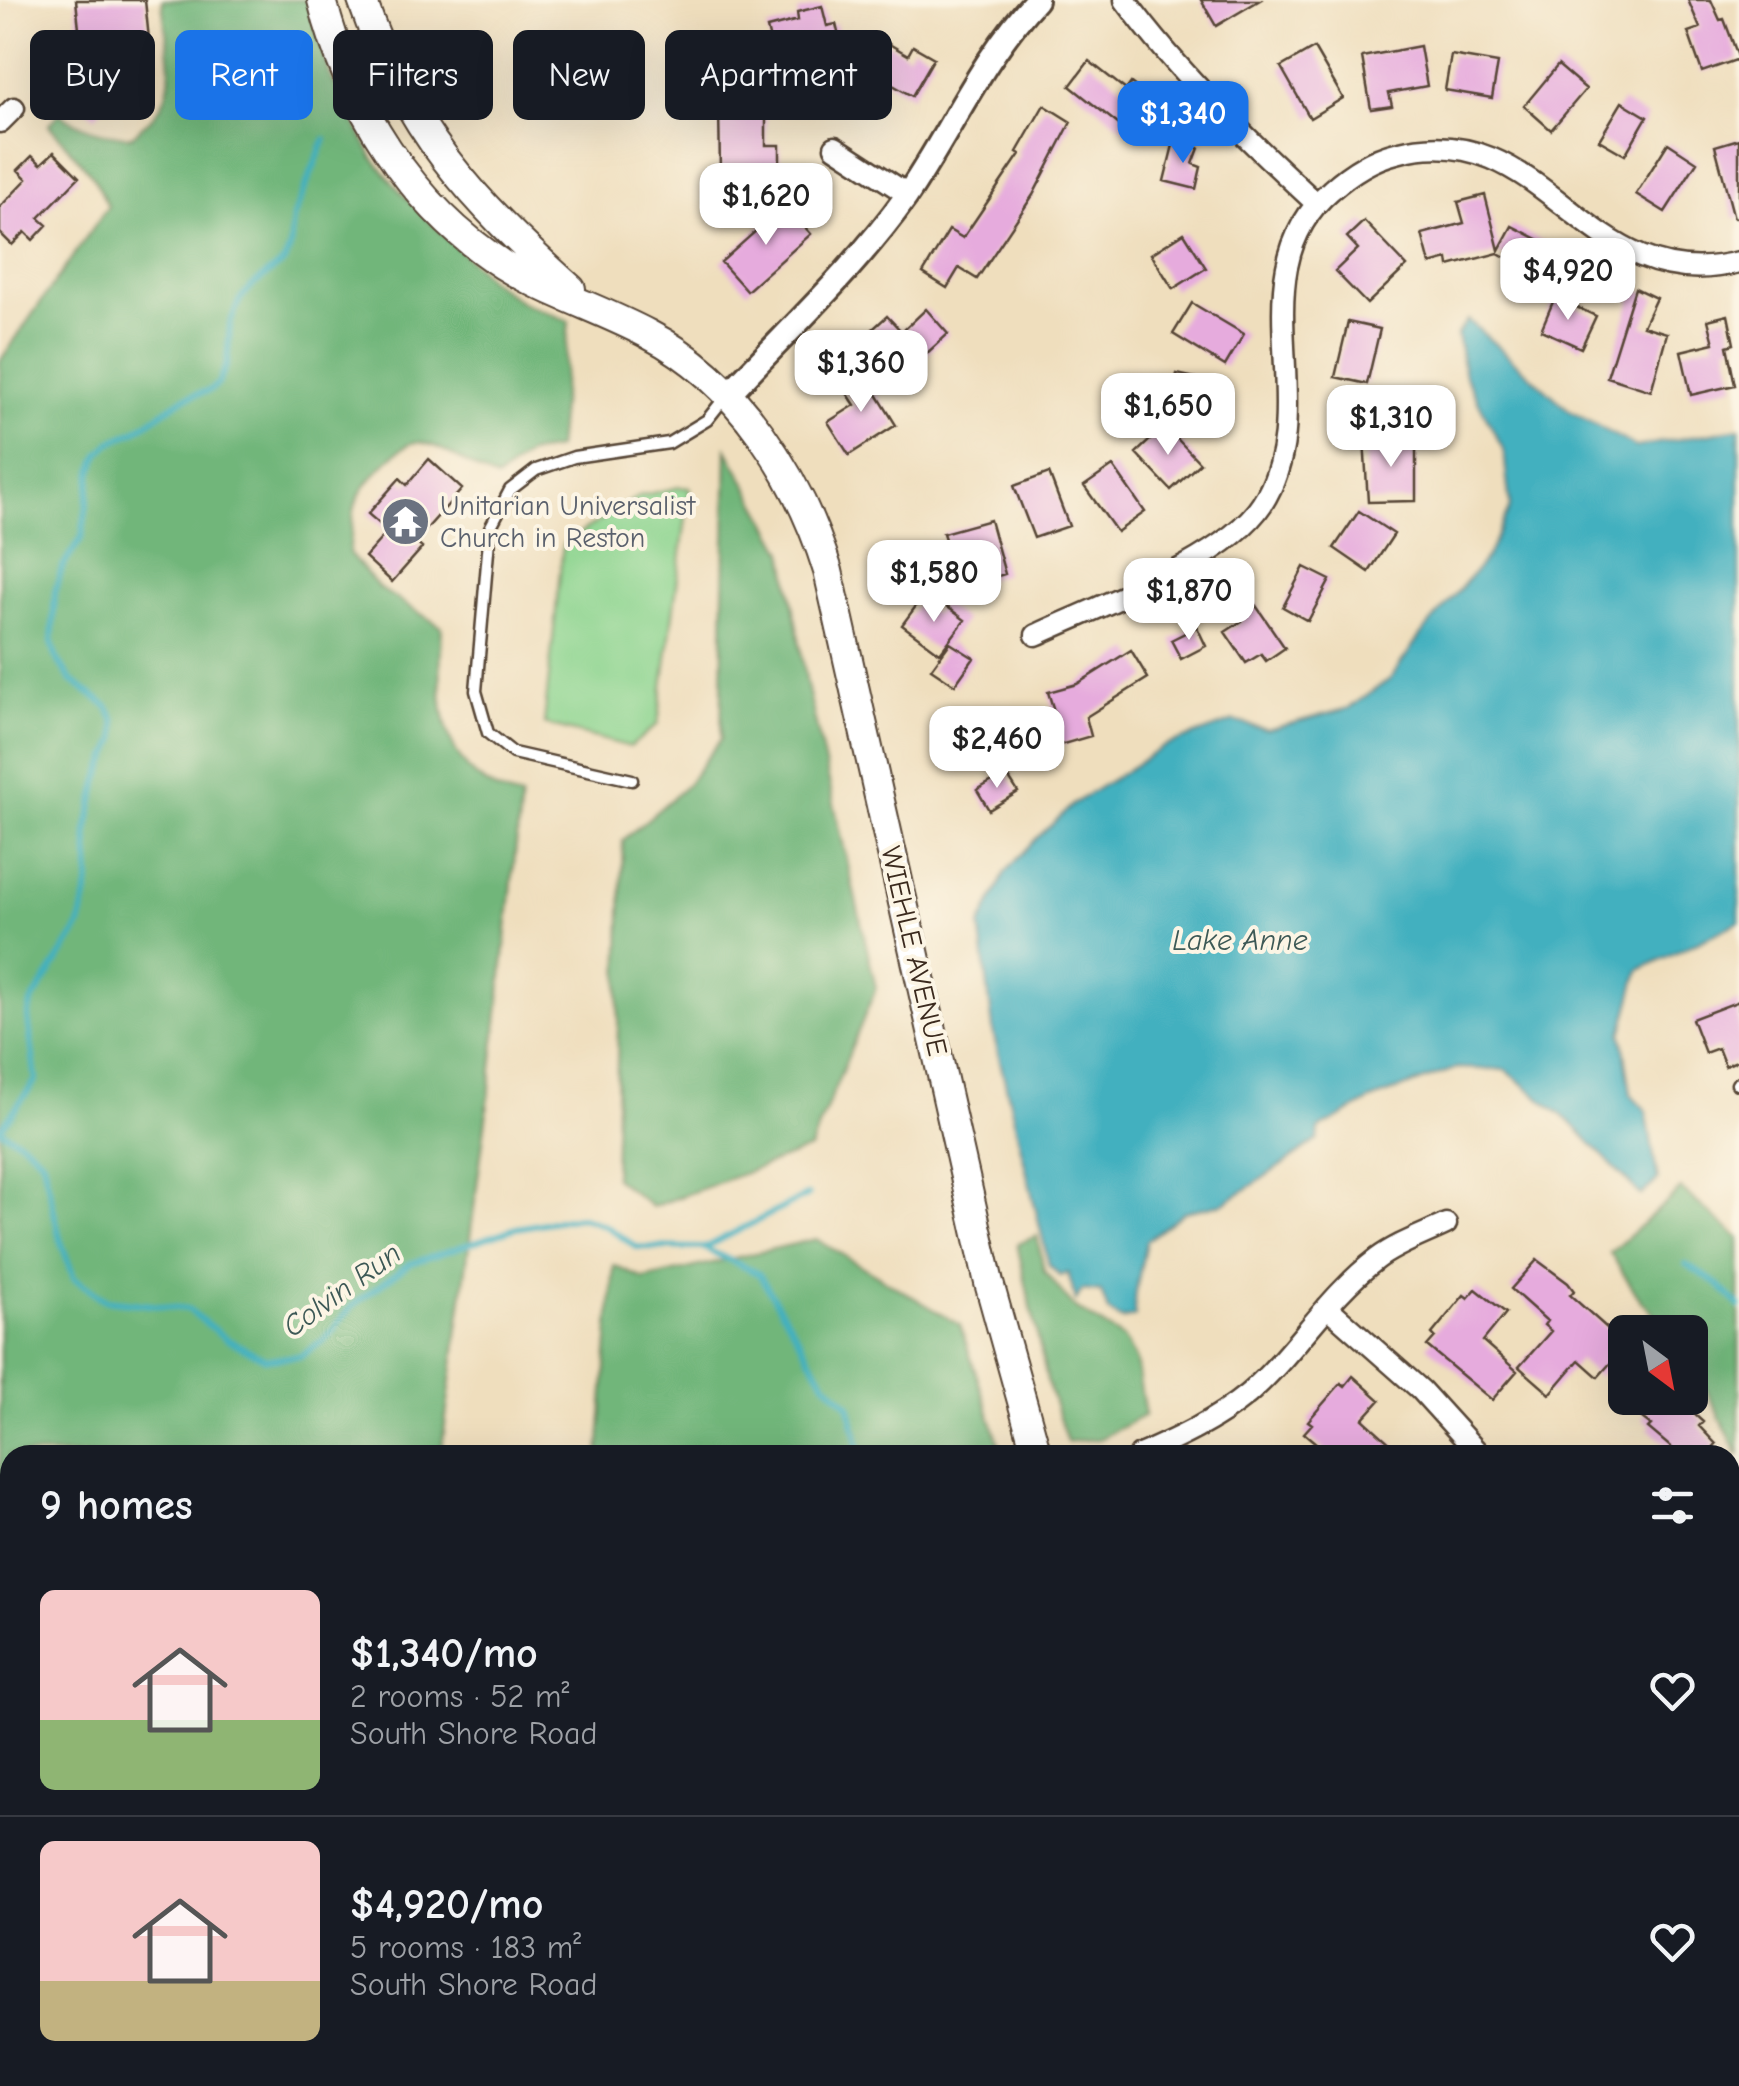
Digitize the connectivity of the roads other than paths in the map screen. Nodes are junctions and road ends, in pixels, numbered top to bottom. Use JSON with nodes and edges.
{"nodes":[{"id":1,"x":322,"y":0,"type":"edge"},
{"id":2,"x":362,"y":0,"type":"edge"},
{"id":3,"x":1036,"y":0,"type":"edge"},
{"id":4,"x":1126,"y":0,"type":"edge"},
{"id":5,"x":835,"y":146,"type":"dead end"},
{"id":6,"x":907,"y":194,"type":"junction"},
{"id":7,"x":1317,"y":204,"type":"junction"},
{"id":8,"x":1739,"y":262,"type":"edge"},
{"id":9,"x":591,"y":306,"type":"junction"},
{"id":10,"x":727,"y":396,"type":"junction"},
{"id":11,"x":1036,"y":635,"type":"dead end"},
{"id":12,"x":632,"y":780,"type":"dead end"},
{"id":13,"x":1446,"y":1224,"type":"dead end"},
{"id":14,"x":1328,"y":1307,"type":"junction"},
{"id":15,"x":1033,"y":1445,"type":"edge"},
{"id":16,"x":1163,"y":1445,"type":"edge"},
{"id":17,"x":1471,"y":1445,"type":"edge"}],
"edges":[{"from":1,"to":9,"type":"main road","name":"WIEHLE AVENUE"},
{"from":2,"to":9,"type":"main road","name":"WIEHLE AVENUE"},
{"from":3,"to":6,"type":"street"},
{"from":4,"to":7,"type":"street"},
{"from":5,"to":6,"type":"street"},
{"from":6,"to":10,"type":"street"},
{"from":7,"to":8,"type":"street"},
{"from":7,"to":11,"type":"street"},
{"from":9,"to":10,"type":"main road","name":"WIEHLE AVENUE"},
{"from":10,"to":12,"type":"lane"},
{"from":10,"to":15,"type":"main road","name":"WIEHLE AVENUE"},
{"from":13,"to":14,"type":"street"},
{"from":14,"to":16,"type":"street"},
{"from":14,"to":17,"type":"street"}]}
